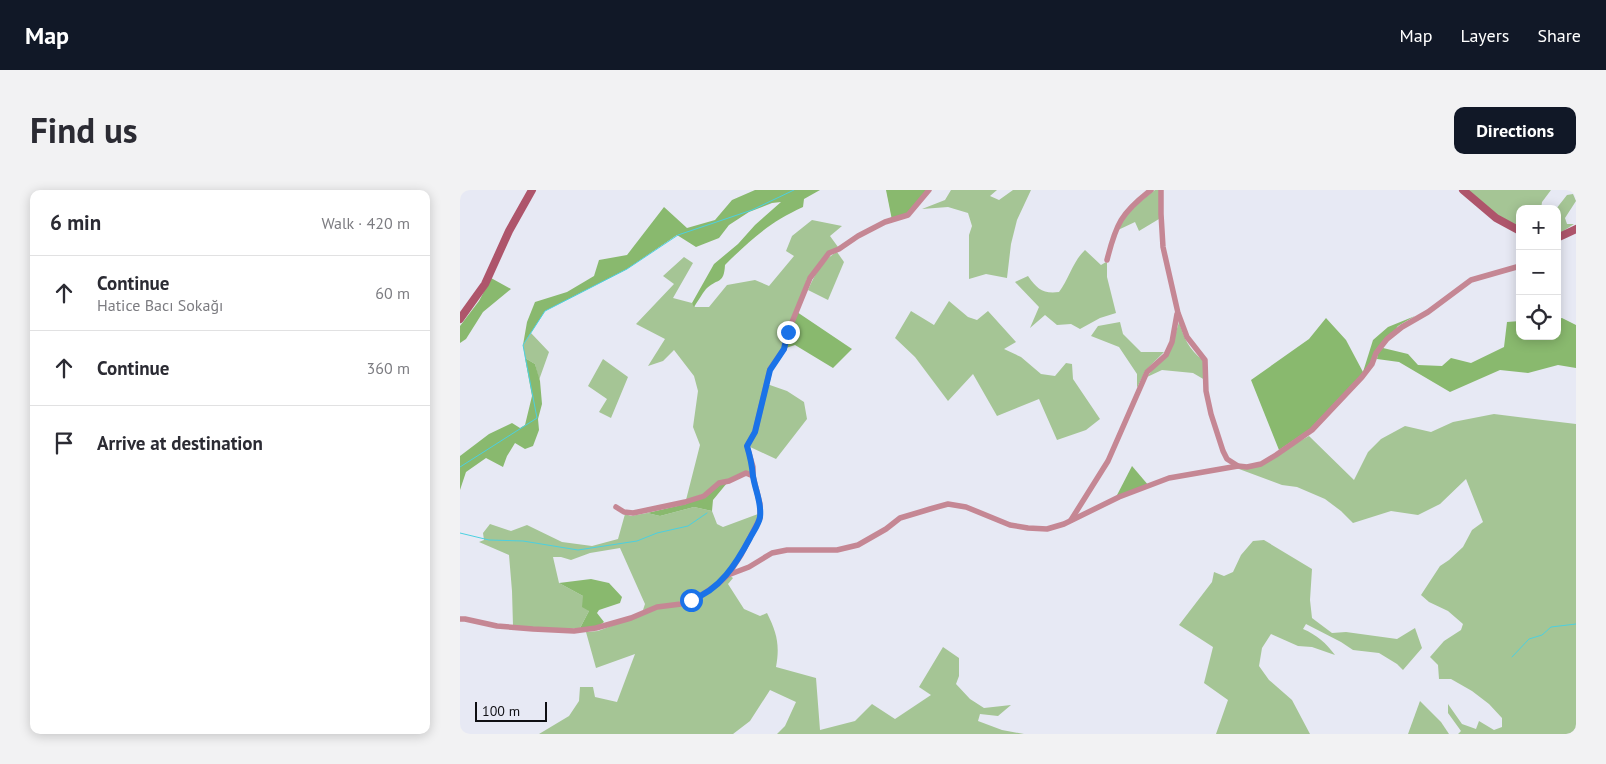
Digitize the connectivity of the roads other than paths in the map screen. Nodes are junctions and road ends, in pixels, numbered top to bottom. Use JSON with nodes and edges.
{"nodes":[{"id":1,"x":532,"y":190,"type":"edge"},
{"id":2,"x":929,"y":190,"type":"edge"},
{"id":3,"x":1151,"y":190,"type":"edge"},
{"id":4,"x":1161,"y":190,"type":"edge"},
{"id":5,"x":1463,"y":190,"type":"edge"},
{"id":6,"x":1576,"y":228,"type":"edge"},
{"id":7,"x":1516,"y":229,"type":"edge"},
{"id":8,"x":1566,"y":234,"type":"junction"},
{"id":9,"x":1561,"y":236,"type":"edge"},
{"id":10,"x":1561,"y":239,"type":"edge"},
{"id":11,"x":1107,"y":260,"type":"dead end"},
{"id":12,"x":1516,"y":267,"type":"edge"},
{"id":13,"x":1178,"y":310,"type":"junction"},
{"id":14,"x":460,"y":319,"type":"edge"},
{"id":15,"x":1238,"y":466,"type":"junction"},
{"id":16,"x":753,"y":476,"type":"junction"},
{"id":17,"x":616,"y":507,"type":"dead end"},
{"id":18,"x":1071,"y":520,"type":"junction"},
{"id":19,"x":728,"y":575,"type":"junction"},
{"id":20,"x":460,"y":619,"type":"edge"}],
"edges":[{"from":1,"to":14,"type":"street"},
{"from":2,"to":16,"type":"street"},
{"from":3,"to":11,"type":"street"},
{"from":4,"to":13,"type":"street"},
{"from":5,"to":7,"type":"street"},
{"from":6,"to":8,"type":"street"},
{"from":8,"to":9,"type":"street"},
{"from":8,"to":10,"type":"street"},
{"from":12,"to":15,"type":"street"},
{"from":13,"to":15,"type":"street"},
{"from":13,"to":18,"type":"street"},
{"from":15,"to":18,"type":"street"},
{"from":16,"to":17,"type":"street"},
{"from":16,"to":19,"type":"street"},
{"from":18,"to":19,"type":"street"},
{"from":19,"to":20,"type":"street"}]}
